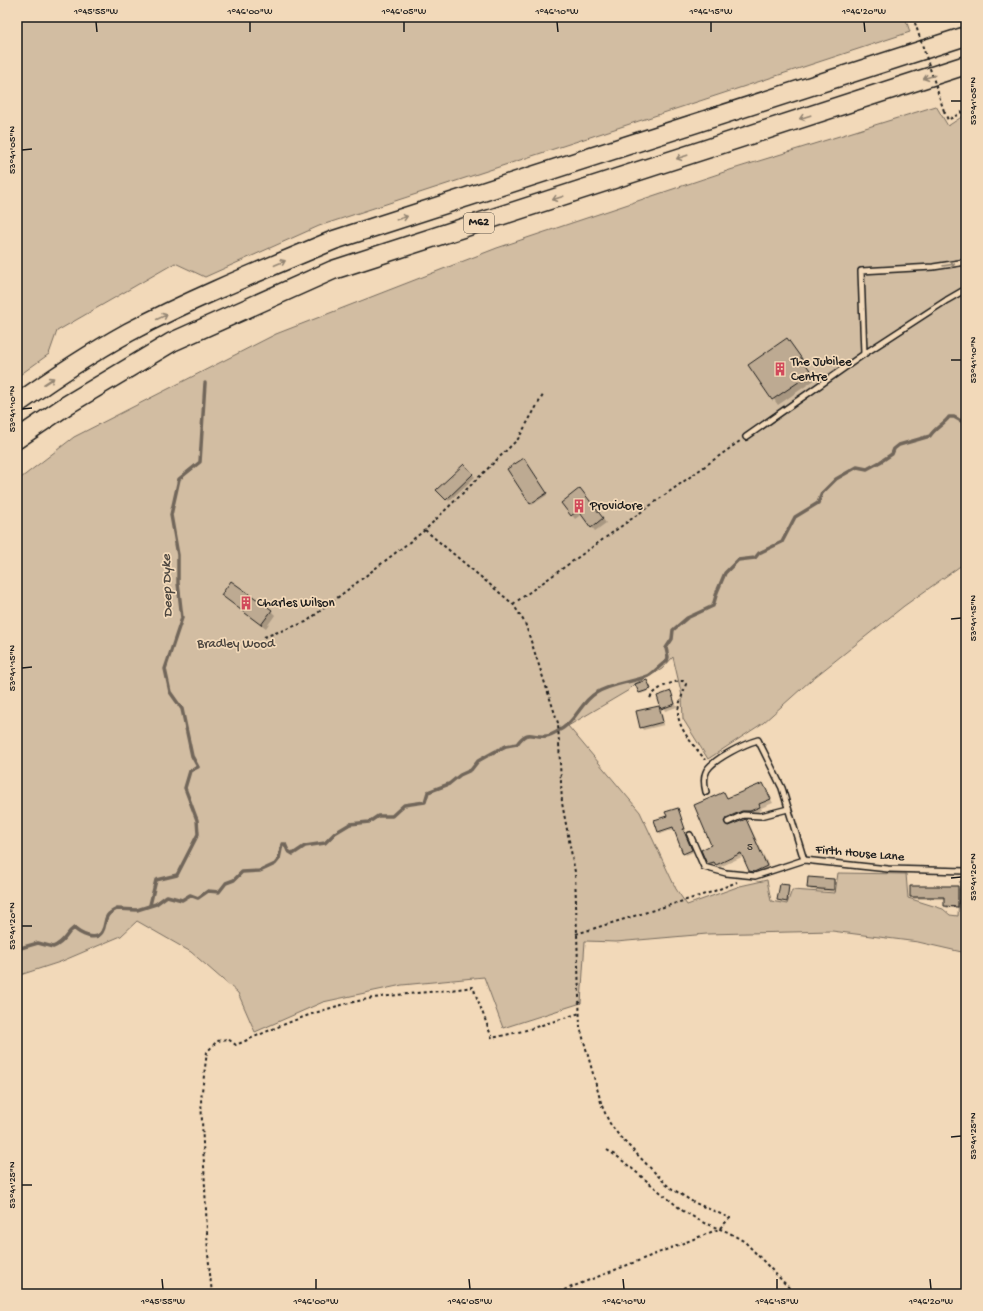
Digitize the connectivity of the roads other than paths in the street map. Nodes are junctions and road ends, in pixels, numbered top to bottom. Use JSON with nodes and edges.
{"nodes":[{"id":1,"x":966,"y":36,"type":"edge"},
{"id":2,"x":966,"y":65,"type":"edge"},
{"id":3,"x":966,"y":262,"type":"edge"},
{"id":4,"x":966,"y":289,"type":"edge"},
{"id":5,"x":864,"y":354,"type":"junction"},
{"id":6,"x":17,"y":404,"type":"edge"},
{"id":7,"x":746,"y":437,"type":"road end"},
{"id":8,"x":17,"y":439,"type":"edge"},
{"id":9,"x":706,"y":792,"type":"dead end"},
{"id":10,"x":788,"y":809,"type":"junction"},
{"id":11,"x":728,"y":822,"type":"dead end"},
{"id":12,"x":690,"y":835,"type":"dead end"},
{"id":13,"x":804,"y":860,"type":"junction"},
{"id":14,"x":966,"y":870,"type":"edge"}],
"edges":[{"from":6,"to":1,"type":"highway","number":"M62","one_way":true},
{"from":2,"to":8,"type":"highway","number":"M62","one_way":true},
{"from":5,"to":3,"type":"lane","one_way":true},
{"from":4,"to":5,"type":"lane"},
{"from":5,"to":7,"type":"lane"},
{"from":9,"to":10,"type":"lane"},
{"from":10,"to":11,"type":"lane"},
{"from":10,"to":13,"type":"lane"},
{"from":12,"to":13,"type":"lane","name":"Firth House Lane"},
{"from":13,"to":14,"type":"lane","name":"Firth House Lane"}]}
